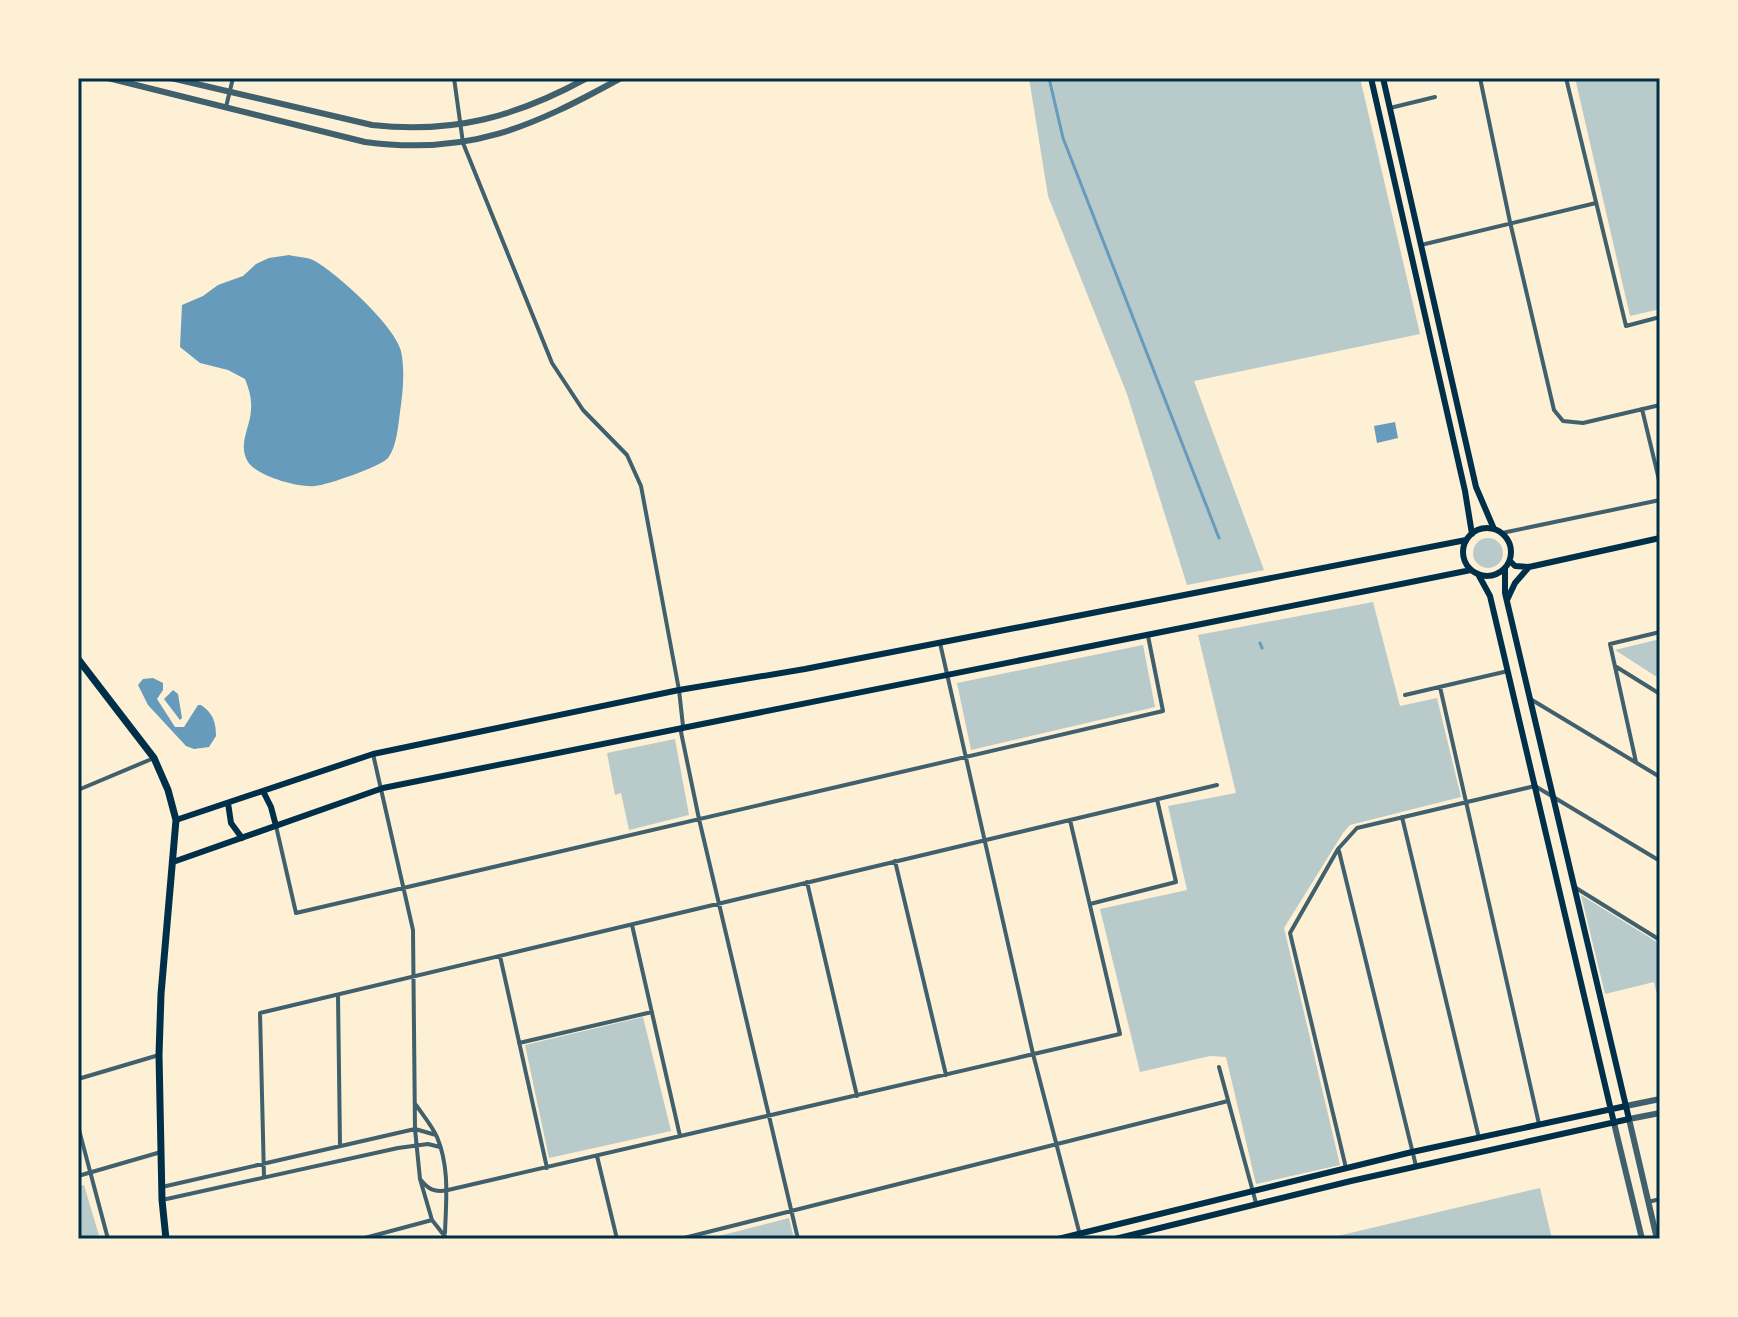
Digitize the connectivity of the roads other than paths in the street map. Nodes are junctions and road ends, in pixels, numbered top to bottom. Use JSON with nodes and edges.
{"nodes":[{"id":1,"x":108,"y":78,"type":"edge"},
{"id":2,"x":171,"y":78,"type":"edge"},
{"id":3,"x":233,"y":78,"type":"edge"},
{"id":4,"x":454,"y":78,"type":"edge"},
{"id":5,"x":587,"y":78,"type":"edge"},
{"id":6,"x":621,"y":78,"type":"edge"},
{"id":7,"x":1371,"y":78,"type":"edge"},
{"id":8,"x":1383,"y":78,"type":"edge"},
{"id":9,"x":1480,"y":78,"type":"edge"},
{"id":10,"x":1566,"y":78,"type":"edge"},
{"id":11,"x":229,"y":93,"type":"junction"},
{"id":12,"x":1435,"y":97,"type":"dead end"},
{"id":13,"x":226,"y":108,"type":"junction"},
{"id":14,"x":1390,"y":108,"type":"junction"},
{"id":15,"x":460,"y":125,"type":"junction"},
{"id":16,"x":463,"y":143,"type":"junction"},
{"id":17,"x":1596,"y":203,"type":"junction"},
{"id":18,"x":1510,"y":222,"type":"junction"},
{"id":19,"x":1421,"y":245,"type":"junction"},
{"id":20,"x":1660,"y":317,"type":"edge"},
{"id":21,"x":1660,"y":405,"type":"edge"},
{"id":22,"x":1642,"y":409,"type":"junction"},
{"id":23,"x":1660,"y":484,"type":"edge"},
{"id":24,"x":1660,"y":500,"type":"edge"},
{"id":25,"x":1498,"y":531,"type":"junction"},
{"id":26,"x":1469,"y":537,"type":"junction"},
{"id":27,"x":1660,"y":538,"type":"edge"},
{"id":28,"x":1510,"y":561,"type":"junction"},
{"id":29,"x":1529,"y":567,"type":"junction"},
{"id":30,"x":1505,"y":568,"type":"junction"},
{"id":31,"x":1475,"y":572,"type":"junction"},
{"id":32,"x":1507,"y":600,"type":"junction"},
{"id":33,"x":1660,"y":632,"type":"edge"},
{"id":34,"x":1148,"y":636,"type":"junction"},
{"id":35,"x":940,"y":643,"type":"junction"},
{"id":36,"x":78,"y":659,"type":"edge"},
{"id":37,"x":1615,"y":666,"type":"junction"},
{"id":38,"x":1508,"y":671,"type":"junction"},
{"id":39,"x":947,"y":675,"type":"junction"},
{"id":40,"x":1440,"y":687,"type":"junction"},
{"id":41,"x":679,"y":690,"type":"junction"},
{"id":42,"x":1660,"y":694,"type":"edge"},
{"id":43,"x":1405,"y":695,"type":"dead end"},
{"id":44,"x":1530,"y":699,"type":"junction"},
{"id":45,"x":683,"y":726,"type":"junction"},
{"id":46,"x":373,"y":754,"type":"junction"},
{"id":47,"x":965,"y":756,"type":"junction"},
{"id":48,"x":154,"y":758,"type":"junction"},
{"id":49,"x":1636,"y":762,"type":"junction"},
{"id":50,"x":1660,"y":777,"type":"edge"},
{"id":51,"x":1217,"y":785,"type":"dead end"},
{"id":52,"x":1535,"y":786,"type":"junction"},
{"id":53,"x":383,"y":788,"type":"junction"},
{"id":54,"x":78,"y":790,"type":"edge"},
{"id":55,"x":263,"y":791,"type":"junction"},
{"id":56,"x":1553,"y":795,"type":"junction"},
{"id":57,"x":1157,"y":799,"type":"junction"},
{"id":58,"x":1466,"y":802,"type":"junction"},
{"id":59,"x":228,"y":803,"type":"junction"},
{"id":60,"x":1402,"y":817,"type":"junction"},
{"id":61,"x":699,"y":819,"type":"junction"},
{"id":62,"x":176,"y":820,"type":"junction"},
{"id":63,"x":1070,"y":820,"type":"junction"},
{"id":64,"x":276,"y":826,"type":"junction"},
{"id":65,"x":242,"y":838,"type":"junction"},
{"id":66,"x":984,"y":841,"type":"junction"},
{"id":67,"x":1338,"y":849,"type":"junction"},
{"id":68,"x":895,"y":861,"type":"junction"},
{"id":69,"x":1660,"y":861,"type":"edge"},
{"id":70,"x":173,"y":862,"type":"junction"},
{"id":71,"x":807,"y":882,"type":"junction"},
{"id":72,"x":1574,"y":887,"type":"junction"},
{"id":73,"x":404,"y":888,"type":"junction"},
{"id":74,"x":719,"y":904,"type":"junction"},
{"id":75,"x":1090,"y":904,"type":"junction"},
{"id":76,"x":632,"y":925,"type":"junction"},
{"id":77,"x":1660,"y":940,"type":"edge"},
{"id":78,"x":500,"y":956,"type":"junction"},
{"id":79,"x":414,"y":976,"type":"junction"},
{"id":80,"x":338,"y":996,"type":"junction"},
{"id":81,"x":652,"y":1012,"type":"junction"},
{"id":82,"x":1605,"y":1018,"type":"junction"},
{"id":83,"x":1590,"y":1020,"type":"junction"},
{"id":84,"x":519,"y":1043,"type":"junction"},
{"id":85,"x":1033,"y":1054,"type":"junction"},
{"id":86,"x":159,"y":1055,"type":"junction"},
{"id":87,"x":1219,"y":1067,"type":"dead end"},
{"id":88,"x":946,"y":1075,"type":"junction"},
{"id":89,"x":78,"y":1079,"type":"edge"},
{"id":90,"x":857,"y":1096,"type":"junction"},
{"id":91,"x":1660,"y":1099,"type":"edge"},
{"id":92,"x":1228,"y":1101,"type":"junction"},
{"id":93,"x":415,"y":1103,"type":"junction"},
{"id":94,"x":1626,"y":1106,"type":"junction"},
{"id":95,"x":1611,"y":1110,"type":"junction"},
{"id":96,"x":1660,"y":1113,"type":"edge"},
{"id":97,"x":769,"y":1117,"type":"junction"},
{"id":98,"x":1629,"y":1119,"type":"junction"},
{"id":99,"x":1614,"y":1123,"type":"junction"},
{"id":100,"x":1539,"y":1124,"type":"junction"},
{"id":101,"x":78,"y":1126,"type":"edge"},
{"id":102,"x":415,"y":1129,"type":"junction"},
{"id":103,"x":436,"y":1135,"type":"junction"},
{"id":104,"x":680,"y":1136,"type":"junction"},
{"id":105,"x":1479,"y":1139,"type":"junction"},
{"id":106,"x":417,"y":1145,"type":"junction"},
{"id":107,"x":1057,"y":1145,"type":"junction"},
{"id":108,"x":340,"y":1146,"type":"junction"},
{"id":109,"x":440,"y":1147,"type":"junction"},
{"id":110,"x":161,"y":1152,"type":"junction"},
{"id":111,"x":1412,"y":1152,"type":"junction"},
{"id":112,"x":597,"y":1156,"type":"junction"},
{"id":113,"x":262,"y":1163,"type":"junction"},
{"id":114,"x":1416,"y":1166,"type":"junction"},
{"id":115,"x":547,"y":1168,"type":"junction"},
{"id":116,"x":1346,"y":1168,"type":"junction"},
{"id":117,"x":238,"y":1169,"type":"junction"},
{"id":118,"x":92,"y":1172,"type":"junction"},
{"id":119,"x":78,"y":1176,"type":"edge"},
{"id":120,"x":264,"y":1177,"type":"junction"},
{"id":121,"x":420,"y":1179,"type":"junction"},
{"id":122,"x":240,"y":1182,"type":"junction"},
{"id":123,"x":162,"y":1187,"type":"junction"},
{"id":124,"x":448,"y":1190,"type":"junction"},
{"id":125,"x":1253,"y":1190,"type":"junction"},
{"id":126,"x":1660,"y":1199,"type":"edge"},
{"id":127,"x":162,"y":1200,"type":"junction"},
{"id":128,"x":1648,"y":1202,"type":"junction"},
{"id":129,"x":1256,"y":1204,"type":"junction"},
{"id":130,"x":792,"y":1213,"type":"junction"},
{"id":131,"x":432,"y":1220,"type":"junction"},
{"id":132,"x":1080,"y":1236,"type":"edge"},
{"id":133,"x":446,"y":1237,"type":"edge"},
{"id":134,"x":108,"y":1239,"type":"edge"},
{"id":135,"x":166,"y":1239,"type":"edge"},
{"id":136,"x":361,"y":1239,"type":"edge"},
{"id":137,"x":617,"y":1239,"type":"edge"},
{"id":138,"x":680,"y":1239,"type":"edge"},
{"id":139,"x":798,"y":1239,"type":"edge"},
{"id":140,"x":1058,"y":1239,"type":"edge"},
{"id":141,"x":1115,"y":1239,"type":"edge"},
{"id":142,"x":1642,"y":1239,"type":"edge"},
{"id":143,"x":1657,"y":1239,"type":"edge"}],
"edges":[{"from":1,"to":13,"type":"street"},
{"from":2,"to":11,"type":"street"},
{"from":3,"to":11,"type":"street"},
{"from":4,"to":15,"type":"street"},
{"from":5,"to":15,"type":"street"},
{"from":6,"to":16,"type":"street"},
{"from":7,"to":26,"type":"main road"},
{"from":8,"to":14,"type":"main road"},
{"from":9,"to":18,"type":"street"},
{"from":10,"to":17,"type":"street"},
{"from":11,"to":13,"type":"street"},
{"from":11,"to":15,"type":"street"},
{"from":12,"to":14,"type":"street"},
{"from":13,"to":16,"type":"street"},
{"from":14,"to":19,"type":"main road"},
{"from":15,"to":16,"type":"street"},
{"from":16,"to":41,"type":"street"},
{"from":17,"to":18,"type":"street"},
{"from":17,"to":20,"type":"street"},
{"from":18,"to":19,"type":"street"},
{"from":18,"to":22,"type":"street"},
{"from":19,"to":25,"type":"main road"},
{"from":21,"to":22,"type":"street"},
{"from":22,"to":23,"type":"street"},
{"from":24,"to":25,"type":"street"},
{"from":25,"to":26,"type":"main road"},
{"from":25,"to":28,"type":"main road"},
{"from":26,"to":31,"type":"main road"},
{"from":26,"to":35,"type":"main road"},
{"from":27,"to":29,"type":"main road"},
{"from":28,"to":29,"type":"main road"},
{"from":28,"to":30,"type":"main road"},
{"from":29,"to":32,"type":"main road"},
{"from":30,"to":31,"type":"main road"},
{"from":30,"to":32,"type":"main road"},
{"from":31,"to":34,"type":"main road"},
{"from":31,"to":38,"type":"main road"},
{"from":32,"to":44,"type":"main road"},
{"from":33,"to":37,"type":"street"},
{"from":34,"to":39,"type":"main road"},
{"from":34,"to":47,"type":"street"},
{"from":35,"to":39,"type":"street"},
{"from":35,"to":41,"type":"main road"},
{"from":36,"to":48,"type":"main road"},
{"from":37,"to":42,"type":"street"},
{"from":37,"to":49,"type":"street"},
{"from":38,"to":40,"type":"street"},
{"from":38,"to":52,"type":"main road"},
{"from":39,"to":45,"type":"main road"},
{"from":39,"to":47,"type":"street"},
{"from":40,"to":43,"type":"street"},
{"from":40,"to":58,"type":"street"},
{"from":41,"to":45,"type":"street"},
{"from":41,"to":46,"type":"main road"},
{"from":44,"to":49,"type":"street"},
{"from":44,"to":56,"type":"main road"},
{"from":45,"to":53,"type":"main road"},
{"from":45,"to":61,"type":"street"},
{"from":46,"to":53,"type":"street"},
{"from":46,"to":55,"type":"main road"},
{"from":47,"to":61,"type":"street"},
{"from":47,"to":66,"type":"street"},
{"from":48,"to":54,"type":"street"},
{"from":48,"to":62,"type":"main road"},
{"from":49,"to":50,"type":"street"},
{"from":51,"to":57,"type":"street"},
{"from":52,"to":56,"type":"street"},
{"from":52,"to":58,"type":"street"},
{"from":52,"to":83,"type":"main road"},
{"from":53,"to":64,"type":"main road"},
{"from":53,"to":73,"type":"street"},
{"from":55,"to":59,"type":"main road"},
{"from":55,"to":64,"type":"main road"},
{"from":56,"to":69,"type":"street"},
{"from":56,"to":72,"type":"main road"},
{"from":57,"to":63,"type":"street"},
{"from":57,"to":75,"type":"street"},
{"from":58,"to":60,"type":"street"},
{"from":58,"to":100,"type":"street"},
{"from":59,"to":62,"type":"main road"},
{"from":59,"to":65,"type":"main road"},
{"from":60,"to":67,"type":"street"},
{"from":60,"to":105,"type":"street"},
{"from":61,"to":73,"type":"street"},
{"from":61,"to":74,"type":"street"},
{"from":62,"to":70,"type":"main road"},
{"from":63,"to":66,"type":"street"},
{"from":63,"to":75,"type":"street"},
{"from":64,"to":65,"type":"main road"},
{"from":64,"to":73,"type":"street"},
{"from":65,"to":70,"type":"main road"},
{"from":66,"to":68,"type":"street"},
{"from":66,"to":85,"type":"street"},
{"from":67,"to":111,"type":"street"},
{"from":67,"to":116,"type":"street"},
{"from":68,"to":71,"type":"street"},
{"from":68,"to":88,"type":"street"},
{"from":70,"to":86,"type":"main road"},
{"from":71,"to":74,"type":"street"},
{"from":71,"to":90,"type":"street"},
{"from":72,"to":77,"type":"street"},
{"from":72,"to":82,"type":"main road"},
{"from":73,"to":79,"type":"street"},
{"from":74,"to":76,"type":"street"},
{"from":74,"to":97,"type":"street"},
{"from":75,"to":85,"type":"street"},
{"from":76,"to":78,"type":"street"},
{"from":76,"to":81,"type":"street"},
{"from":78,"to":79,"type":"street"},
{"from":78,"to":84,"type":"street"},
{"from":79,"to":80,"type":"street"},
{"from":79,"to":93,"type":"street"},
{"from":80,"to":108,"type":"street"},
{"from":80,"to":113,"type":"street"},
{"from":81,"to":84,"type":"street"},
{"from":81,"to":104,"type":"street"},
{"from":82,"to":83,"type":"main road"},
{"from":82,"to":94,"type":"main road"},
{"from":83,"to":95,"type":"main road"},
{"from":84,"to":115,"type":"street"},
{"from":85,"to":88,"type":"street"},
{"from":85,"to":107,"type":"street"},
{"from":86,"to":89,"type":"street"},
{"from":86,"to":110,"type":"main road"},
{"from":87,"to":92,"type":"street"},
{"from":88,"to":90,"type":"street"},
{"from":90,"to":97,"type":"street"},
{"from":91,"to":94,"type":"street"},
{"from":92,"to":107,"type":"street"},
{"from":92,"to":125,"type":"street"},
{"from":93,"to":102,"type":"street"},
{"from":93,"to":103,"type":"street"},
{"from":94,"to":95,"type":"main road"},
{"from":94,"to":98,"type":"main road"},
{"from":95,"to":99,"type":"main road"},
{"from":95,"to":100,"type":"main road"},
{"from":96,"to":98,"type":"street"},
{"from":97,"to":104,"type":"street"},
{"from":97,"to":130,"type":"street"},
{"from":98,"to":99,"type":"main road"},
{"from":98,"to":128,"type":"street"},
{"from":99,"to":114,"type":"main road"},
{"from":99,"to":142,"type":"street"},
{"from":100,"to":105,"type":"main road"},
{"from":101,"to":118,"type":"street"},
{"from":102,"to":103,"type":"street"},
{"from":102,"to":106,"type":"street"},
{"from":102,"to":108,"type":"street"},
{"from":103,"to":109,"type":"street"},
{"from":104,"to":112,"type":"street"},
{"from":105,"to":111,"type":"main road"},
{"from":106,"to":109,"type":"street"},
{"from":106,"to":120,"type":"street"},
{"from":106,"to":121,"type":"street"},
{"from":107,"to":130,"type":"street"},
{"from":107,"to":132,"type":"street"},
{"from":108,"to":113,"type":"street"},
{"from":109,"to":124,"type":"street"},
{"from":110,"to":118,"type":"street"},
{"from":110,"to":123,"type":"main road"},
{"from":111,"to":114,"type":"street"},
{"from":111,"to":116,"type":"main road"},
{"from":112,"to":115,"type":"street"},
{"from":112,"to":137,"type":"street"},
{"from":113,"to":117,"type":"street"},
{"from":113,"to":120,"type":"street"},
{"from":114,"to":129,"type":"main road"},
{"from":115,"to":124,"type":"street"},
{"from":116,"to":125,"type":"main road"},
{"from":117,"to":122,"type":"street"},
{"from":117,"to":123,"type":"street"},
{"from":118,"to":119,"type":"street"},
{"from":118,"to":134,"type":"street"},
{"from":120,"to":122,"type":"street"},
{"from":121,"to":124,"type":"street"},
{"from":121,"to":131,"type":"street"},
{"from":122,"to":127,"type":"street"},
{"from":123,"to":127,"type":"main road"},
{"from":124,"to":133,"type":"street"},
{"from":125,"to":129,"type":"street"},
{"from":125,"to":132,"type":"main road"},
{"from":126,"to":128,"type":"street"},
{"from":127,"to":135,"type":"main road"},
{"from":128,"to":143,"type":"street"},
{"from":129,"to":141,"type":"main road"},
{"from":130,"to":138,"type":"street"},
{"from":130,"to":139,"type":"street"},
{"from":131,"to":133,"type":"street"},
{"from":131,"to":136,"type":"street"},
{"from":132,"to":140,"type":"main road"}]}
